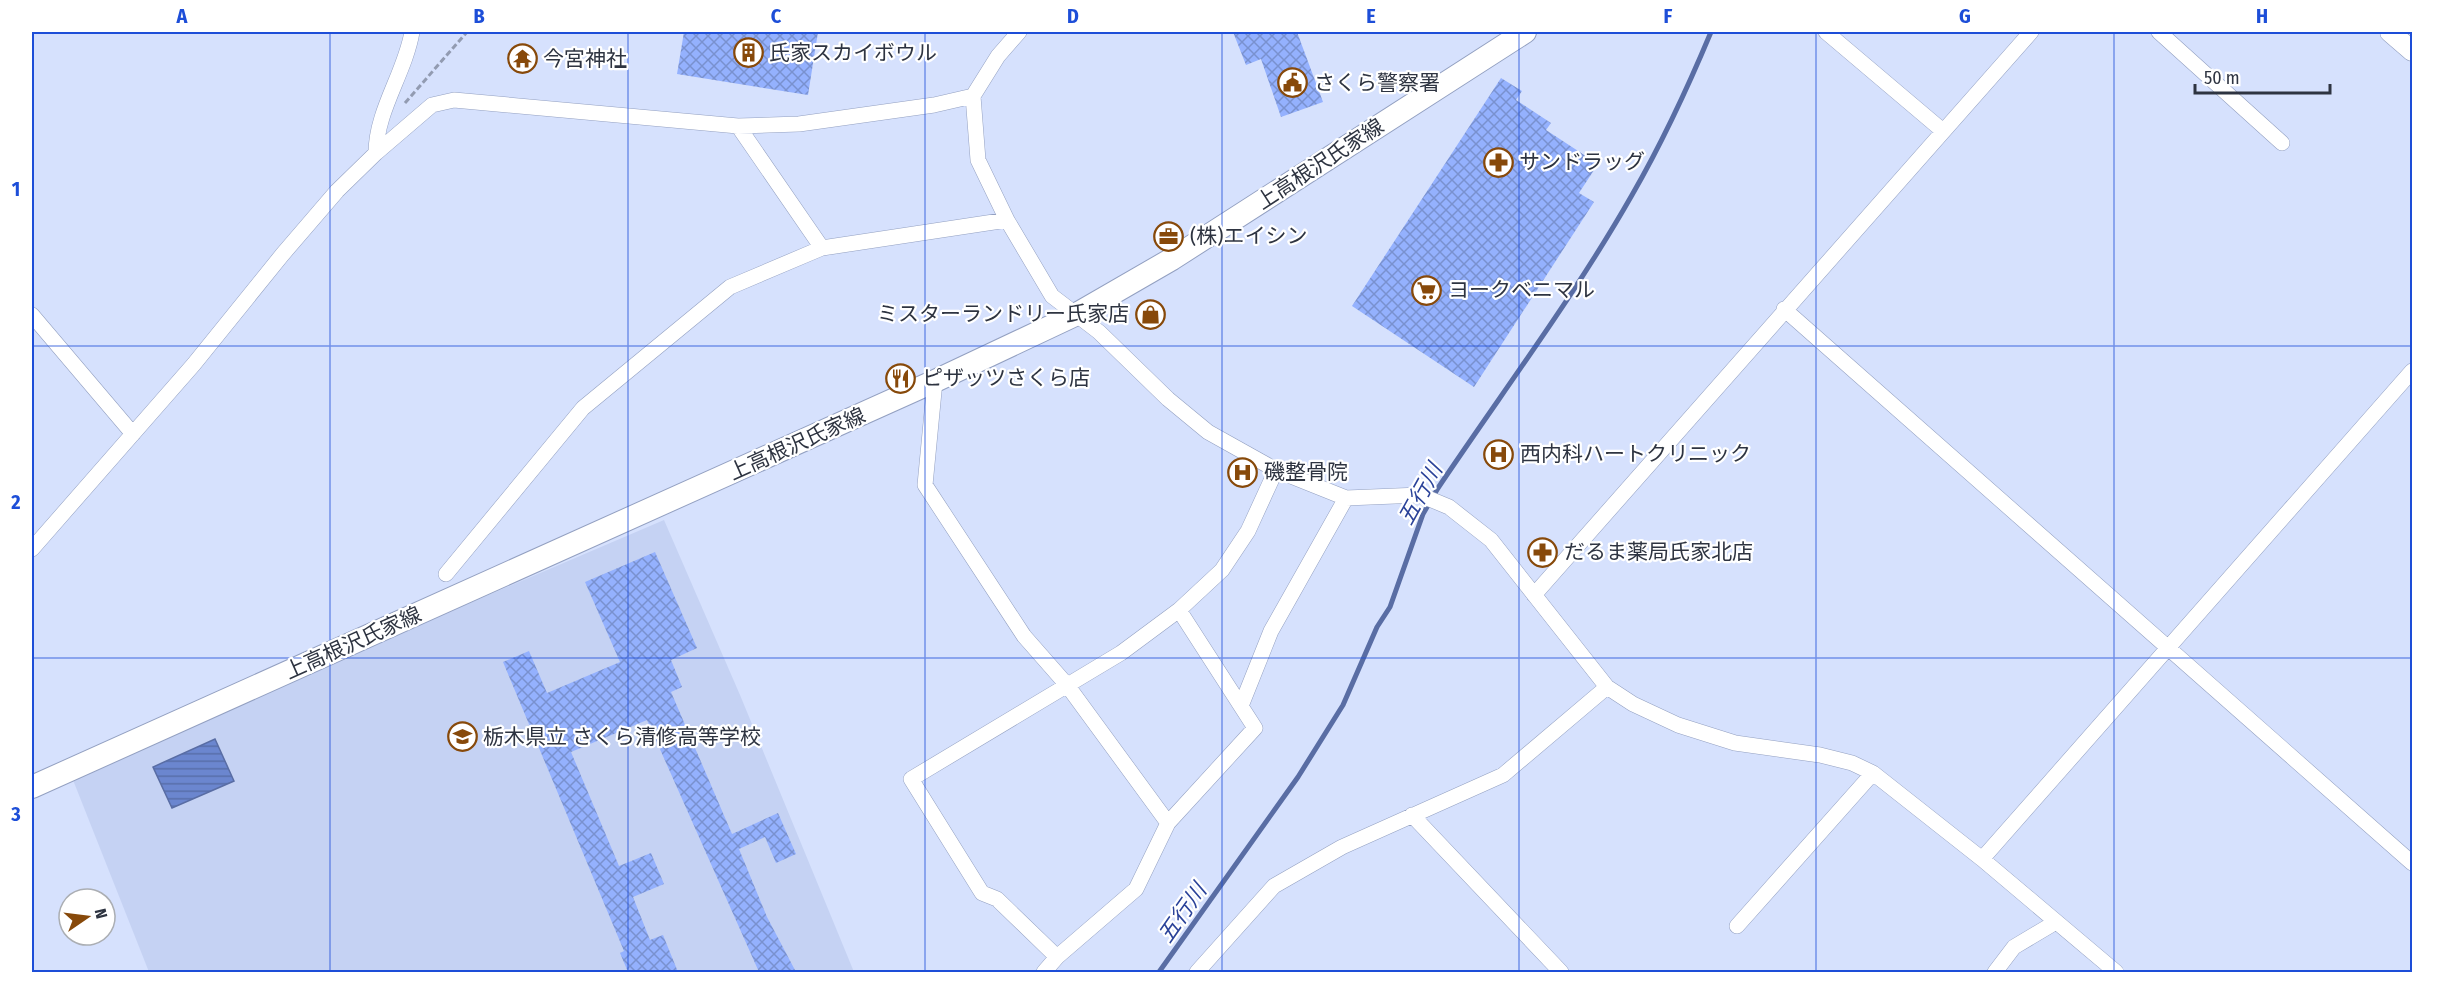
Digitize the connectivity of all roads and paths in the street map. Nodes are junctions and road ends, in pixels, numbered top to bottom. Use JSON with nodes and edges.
{"nodes":[{"id":1,"x":412,"y":32,"type":"edge"},
{"id":2,"x":467,"y":32,"type":"edge"},
{"id":3,"x":1019,"y":32,"type":"edge"},
{"id":4,"x":1525,"y":32,"type":"edge"},
{"id":5,"x":1826,"y":32,"type":"edge"},
{"id":6,"x":2031,"y":32,"type":"edge"},
{"id":7,"x":2159,"y":32,"type":"edge"},
{"id":8,"x":2390,"y":32,"type":"edge"},
{"id":9,"x":2412,"y":51,"type":"edge"},
{"id":10,"x":973,"y":96,"type":"junction"},
{"id":11,"x":399,"y":110,"type":"dead end"},
{"id":12,"x":738,"y":126,"type":"junction"},
{"id":13,"x":1943,"y":131,"type":"junction"},
{"id":14,"x":2282,"y":143,"type":"dead end"},
{"id":15,"x":376,"y":153,"type":"junction"},
{"id":16,"x":1007,"y":220,"type":"junction"},
{"id":17,"x":822,"y":248,"type":"junction"},
{"id":18,"x":1784,"y":309,"type":"junction"},
{"id":19,"x":32,"y":315,"type":"edge"},
{"id":20,"x":1074,"y":315,"type":"junction"},
{"id":21,"x":2412,"y":371,"type":"edge"},
{"id":22,"x":935,"y":381,"type":"junction"},
{"id":23,"x":133,"y":434,"type":"junction"},
{"id":24,"x":1276,"y":470,"type":"junction"},
{"id":25,"x":1346,"y":498,"type":"junction"},
{"id":26,"x":32,"y":549,"type":"edge"},
{"id":27,"x":446,"y":574,"type":"dead end"},
{"id":28,"x":1534,"y":595,"type":"junction"},
{"id":29,"x":1179,"y":610,"type":"junction"},
{"id":30,"x":2168,"y":647,"type":"junction"},
{"id":31,"x":1067,"y":685,"type":"junction"},
{"id":32,"x":1607,"y":687,"type":"junction"},
{"id":33,"x":1241,"y":706,"type":"junction"},
{"id":34,"x":1873,"y":773,"type":"junction"},
{"id":35,"x":34,"y":781,"type":"edge"},
{"id":36,"x":1412,"y":815,"type":"junction"},
{"id":37,"x":1168,"y":823,"type":"junction"},
{"id":38,"x":1982,"y":859,"type":"junction"},
{"id":39,"x":2412,"y":863,"type":"edge"},
{"id":40,"x":2056,"y":922,"type":"junction"},
{"id":41,"x":1737,"y":926,"type":"dead end"},
{"id":42,"x":1057,"y":957,"type":"junction"},
{"id":43,"x":1044,"y":972,"type":"edge"},
{"id":44,"x":1197,"y":972,"type":"edge"},
{"id":45,"x":1561,"y":972,"type":"edge"},
{"id":46,"x":1995,"y":972,"type":"edge"},
{"id":47,"x":2116,"y":972,"type":"edge"}],
"edges":[{"from":1,"to":15,"type":"street"},
{"from":2,"to":11,"type":"path"},
{"from":3,"to":10,"type":"street"},
{"from":4,"to":20,"type":"main road","name":"上高根沢氏家線"},
{"from":5,"to":13,"type":"street"},
{"from":6,"to":13,"type":"street"},
{"from":7,"to":14,"type":"street"},
{"from":8,"to":9,"type":"street"},
{"from":10,"to":12,"type":"street"},
{"from":10,"to":16,"type":"street"},
{"from":12,"to":15,"type":"street"},
{"from":12,"to":17,"type":"street"},
{"from":13,"to":18,"type":"street"},
{"from":15,"to":23,"type":"street"},
{"from":16,"to":17,"type":"street"},
{"from":16,"to":20,"type":"street"},
{"from":17,"to":27,"type":"street"},
{"from":18,"to":28,"type":"street"},
{"from":18,"to":30,"type":"street"},
{"from":19,"to":23,"type":"street"},
{"from":20,"to":22,"type":"main road","name":"上高根沢氏家線"},
{"from":20,"to":24,"type":"street"},
{"from":21,"to":30,"type":"street"},
{"from":22,"to":31,"type":"street"},
{"from":22,"to":35,"type":"main road","name":"上高根沢氏家線"},
{"from":23,"to":26,"type":"street"},
{"from":24,"to":25,"type":"street"},
{"from":24,"to":29,"type":"street"},
{"from":25,"to":28,"type":"street"},
{"from":25,"to":33,"type":"street"},
{"from":28,"to":32,"type":"street"},
{"from":29,"to":31,"type":"street"},
{"from":29,"to":33,"type":"street"},
{"from":30,"to":38,"type":"street"},
{"from":30,"to":39,"type":"street"},
{"from":31,"to":37,"type":"street"},
{"from":31,"to":42,"type":"street"},
{"from":32,"to":34,"type":"street"},
{"from":32,"to":36,"type":"street"},
{"from":33,"to":37,"type":"street"},
{"from":34,"to":38,"type":"street"},
{"from":34,"to":41,"type":"street"},
{"from":36,"to":44,"type":"street"},
{"from":36,"to":45,"type":"street"},
{"from":37,"to":42,"type":"street"},
{"from":38,"to":40,"type":"street"},
{"from":40,"to":46,"type":"street"},
{"from":40,"to":47,"type":"street"},
{"from":42,"to":43,"type":"street"}]}
